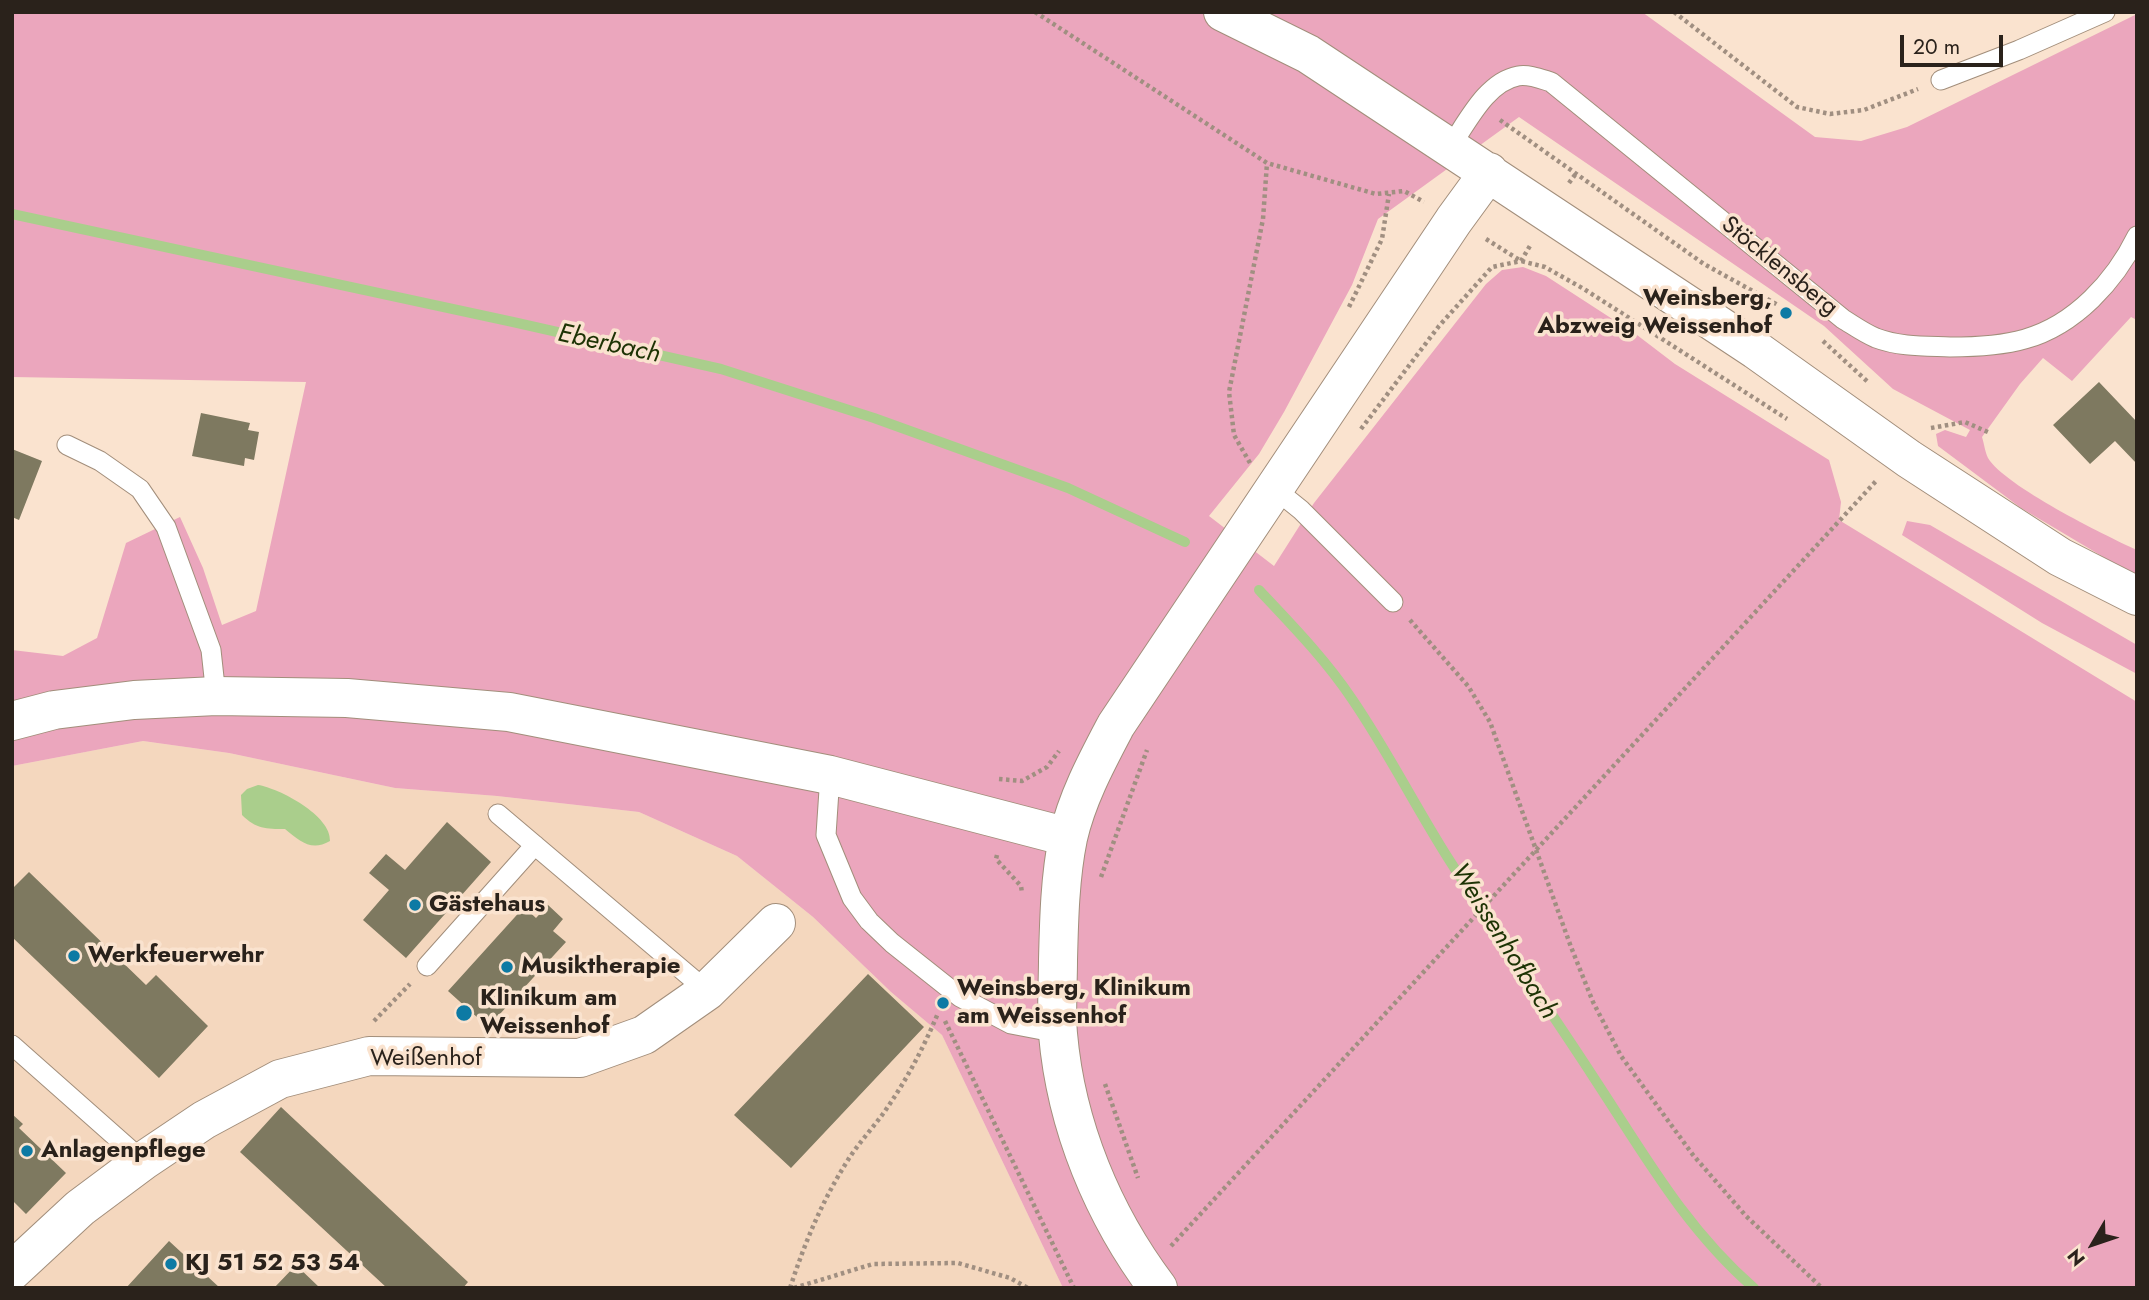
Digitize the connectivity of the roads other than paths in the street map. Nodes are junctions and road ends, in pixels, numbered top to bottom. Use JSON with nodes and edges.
{"nodes":[{"id":1,"x":1223,"y":12,"type":"edge"},
{"id":2,"x":2105,"y":12,"type":"edge"},
{"id":3,"x":1941,"y":80,"type":"road end"},
{"id":4,"x":1450,"y":147,"type":"junction"},
{"id":5,"x":1489,"y":172,"type":"junction"},
{"id":6,"x":2137,"y":236,"type":"edge"},
{"id":7,"x":66,"y":445,"type":"dead end"},
{"id":8,"x":1266,"y":479,"type":"junction"},
{"id":9,"x":2137,"y":596,"type":"edge"},
{"id":10,"x":1393,"y":602,"type":"road end"},
{"id":11,"x":216,"y":696,"type":"junction"},
{"id":12,"x":12,"y":721,"type":"edge"},
{"id":13,"x":830,"y":775,"type":"junction"},
{"id":14,"x":498,"y":814,"type":"dead end"},
{"id":15,"x":1069,"y":837,"type":"junction"},
{"id":16,"x":535,"y":845,"type":"junction"},
{"id":17,"x":776,"y":923,"type":"dead end"},
{"id":18,"x":427,"y":966,"type":"road end"},
{"id":19,"x":708,"y":991,"type":"junction"},
{"id":20,"x":1058,"y":1033,"type":"junction"},
{"id":21,"x":12,"y":1045,"type":"edge"},
{"id":22,"x":143,"y":1161,"type":"junction"},
{"id":23,"x":12,"y":1270,"type":"edge"},
{"id":24,"x":1158,"y":1288,"type":"edge"}],
"edges":[{"from":1,"to":4,"type":"street"},
{"from":2,"to":3,"type":"lane"},
{"from":4,"to":5,"type":"street"},
{"from":4,"to":6,"type":"lane","name":"Stöcklensberg"},
{"from":5,"to":8,"type":"street"},
{"from":5,"to":9,"type":"street"},
{"from":7,"to":11,"type":"lane"},
{"from":8,"to":10,"type":"lane"},
{"from":8,"to":15,"type":"street"},
{"from":11,"to":12,"type":"street"},
{"from":11,"to":13,"type":"street"},
{"from":13,"to":15,"type":"street"},
{"from":13,"to":20,"type":"lane"},
{"from":14,"to":16,"type":"lane"},
{"from":15,"to":20,"type":"street"},
{"from":16,"to":18,"type":"lane"},
{"from":16,"to":19,"type":"lane"},
{"from":17,"to":19,"type":"street","name":"Weißenhof"},
{"from":19,"to":22,"type":"street","name":"Weißenhof"},
{"from":20,"to":24,"type":"street"},
{"from":21,"to":22,"type":"lane"},
{"from":22,"to":23,"type":"street","name":"Weißenhof"}]}
